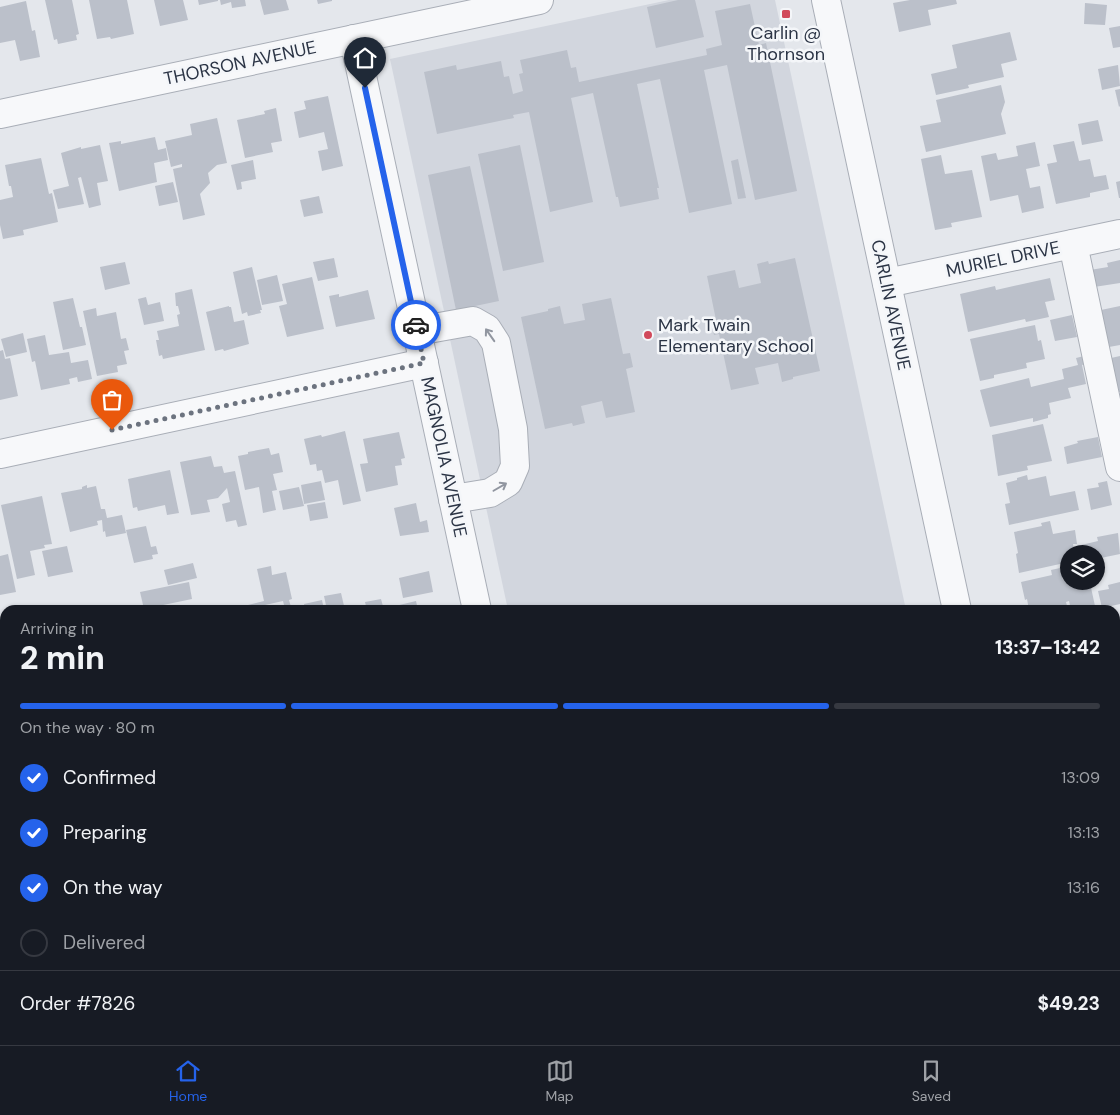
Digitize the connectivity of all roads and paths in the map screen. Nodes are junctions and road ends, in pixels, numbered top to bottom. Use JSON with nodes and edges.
{"nodes":[{"id":1,"x":539,"y":0,"type":"edge"},
{"id":2,"x":826,"y":0,"type":"edge"},
{"id":3,"x":354,"y":39,"type":"junction"},
{"id":4,"x":0,"y":114,"type":"edge"},
{"id":5,"x":1120,"y":234,"type":"edge"},
{"id":6,"x":1073,"y":244,"type":"junction"},
{"id":7,"x":887,"y":284,"type":"junction"},
{"id":8,"x":417,"y":331,"type":"junction"},
{"id":9,"x":424,"y":363,"type":"junction"},
{"id":10,"x":0,"y":454,"type":"edge"},
{"id":11,"x":1120,"y":467,"type":"edge"},
{"id":12,"x":453,"y":500,"type":"junction"},
{"id":13,"x":476,"y":605,"type":"edge"},
{"id":14,"x":956,"y":605,"type":"edge"}],
"edges":[{"from":1,"to":3,"type":"street","name":"THORSON AVENUE"},
{"from":2,"to":7,"type":"street","name":"CARLIN AVENUE"},
{"from":3,"to":4,"type":"street","name":"THORSON AVENUE"},
{"from":3,"to":8,"type":"street","name":"MAGNOLIA AVENUE"},
{"from":5,"to":6,"type":"street","name":"MURIEL DRIVE"},
{"from":6,"to":7,"type":"street","name":"MURIEL DRIVE"},
{"from":6,"to":11,"type":"street"},
{"from":7,"to":14,"type":"street","name":"CARLIN AVENUE"},
{"from":8,"to":9,"type":"street","name":"MAGNOLIA AVENUE"},
{"from":12,"to":8,"type":"street","one_way":true},
{"from":9,"to":10,"type":"street"},
{"from":9,"to":12,"type":"street","name":"MAGNOLIA AVENUE"},
{"from":12,"to":13,"type":"street","name":"MAGNOLIA AVENUE"}]}
